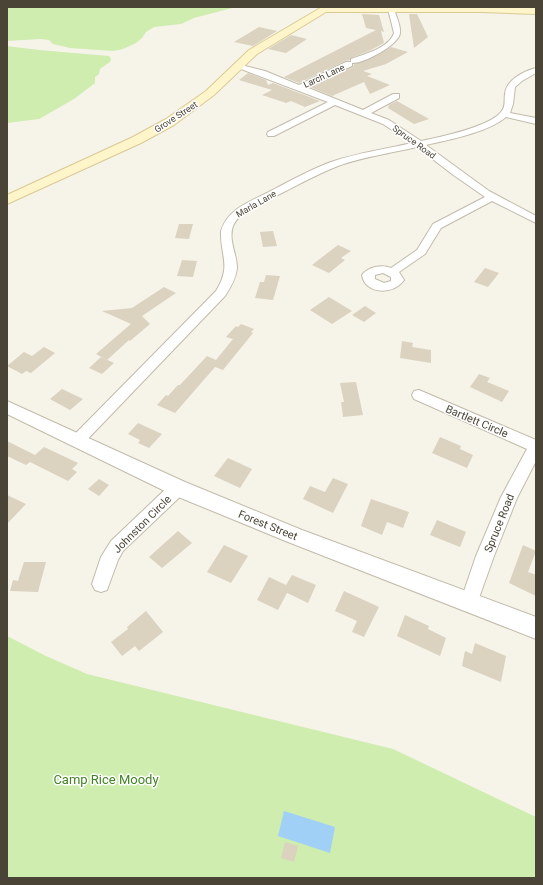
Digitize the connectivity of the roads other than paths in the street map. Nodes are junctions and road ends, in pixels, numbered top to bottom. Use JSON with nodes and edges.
{"nodes":[{"id":1,"x":339,"y":7,"type":"edge"},
{"id":2,"x":326,"y":8,"type":"edge"},
{"id":3,"x":454,"y":8,"type":"edge"},
{"id":4,"x":353,"y":9,"type":"junction"},
{"id":5,"x":391,"y":9,"type":"junction"},
{"id":6,"x":536,"y":11,"type":"edge"},
{"id":7,"x":237,"y":66,"type":"junction"},
{"id":8,"x":536,"y":70,"type":"edge"},
{"id":9,"x":298,"y":88,"type":"junction"},
{"id":10,"x":396,"y":96,"type":"dead end"},
{"id":11,"x":334,"y":102,"type":"junction"},
{"id":12,"x":364,"y":113,"type":"junction"},
{"id":13,"x":504,"y":114,"type":"junction"},
{"id":14,"x":536,"y":122,"type":"edge"},
{"id":15,"x":271,"y":134,"type":"dead end"},
{"id":16,"x":419,"y":145,"type":"junction"},
{"id":17,"x":492,"y":197,"type":"junction"},
{"id":18,"x":7,"y":200,"type":"edge"},
{"id":19,"x":536,"y":220,"type":"edge"},
{"id":20,"x":392,"y":272,"type":"dead end"},
{"id":21,"x":419,"y":396,"type":"dead end"},
{"id":22,"x":7,"y":407,"type":"edge"},
{"id":23,"x":77,"y":441,"type":"junction"},
{"id":24,"x":536,"y":447,"type":"edge"},
{"id":25,"x":178,"y":488,"type":"junction"},
{"id":26,"x":101,"y":584,"type":"dead end"},
{"id":27,"x":469,"y":603,"type":"junction"},
{"id":28,"x":536,"y":628,"type":"edge"}],
"edges":[{"from":1,"to":4,"type":"main road"},
{"from":2,"to":4,"type":"main road"},
{"from":2,"to":7,"type":"main road","name":"Grove Street"},
{"from":3,"to":5,"type":"main road"},
{"from":3,"to":6,"type":"main road"},
{"from":4,"to":5,"type":"main road"},
{"from":5,"to":9,"type":"street","name":"Larch Lane"},
{"from":7,"to":9,"type":"street","name":"Spruce Road"},
{"from":7,"to":18,"type":"main road","name":"Grove Street"},
{"from":8,"to":13,"type":"street"},
{"from":9,"to":11,"type":"street","name":"Spruce Road"},
{"from":10,"to":12,"type":"street"},
{"from":11,"to":12,"type":"street","name":"Spruce Road"},
{"from":11,"to":15,"type":"street"},
{"from":12,"to":16,"type":"street","name":"Spruce Road"},
{"from":13,"to":14,"type":"street"},
{"from":13,"to":16,"type":"street","name":"Marla Lane"},
{"from":16,"to":17,"type":"street","name":"Spruce Road"},
{"from":16,"to":23,"type":"street","name":"Marla Lane"},
{"from":17,"to":19,"type":"street","name":"Spruce Road"},
{"from":17,"to":20,"type":"street"},
{"from":21,"to":24,"type":"street","name":"Bartlett Circle"},
{"from":22,"to":23,"type":"street","name":"Forest Street"},
{"from":23,"to":25,"type":"street","name":"Forest Street"},
{"from":24,"to":27,"type":"street","name":"Spruce Road"},
{"from":25,"to":26,"type":"street","name":"Johnston Circle"},
{"from":25,"to":27,"type":"street","name":"Forest Street"},
{"from":27,"to":28,"type":"street","name":"Forest Street"}]}
